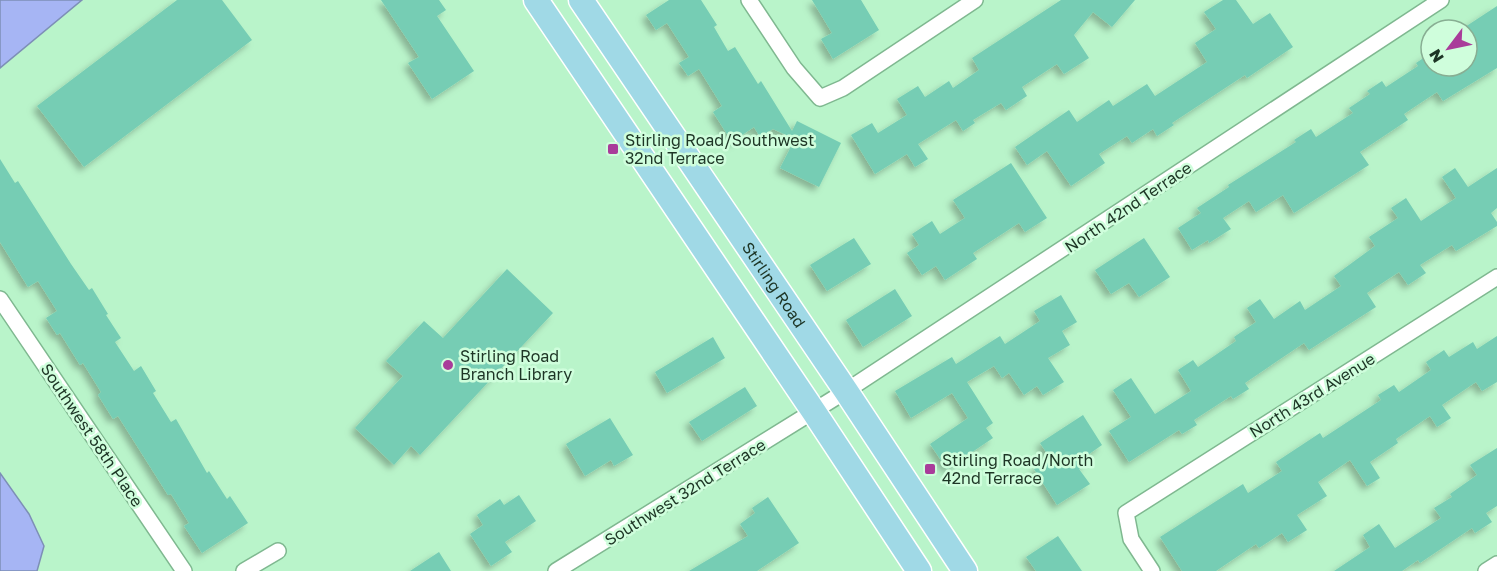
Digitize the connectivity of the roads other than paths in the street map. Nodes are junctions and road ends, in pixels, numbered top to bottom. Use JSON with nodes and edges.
{"nodes":[{"id":1,"x":536,"y":0,"type":"edge"},
{"id":2,"x":581,"y":0,"type":"edge"},
{"id":3,"x":749,"y":0,"type":"edge"},
{"id":4,"x":975,"y":0,"type":"edge"},
{"id":5,"x":1441,"y":0,"type":"edge"},
{"id":6,"x":1497,"y":277,"type":"edge"},
{"id":7,"x":0,"y":299,"type":"edge"},
{"id":8,"x":846,"y":391,"type":"junction"},
{"id":9,"x":814,"y":412,"type":"junction"},
{"id":10,"x":279,"y":551,"type":"dead end"},
{"id":11,"x":1497,"y":564,"type":"edge"},
{"id":12,"x":184,"y":571,"type":"edge"},
{"id":13,"x":244,"y":571,"type":"edge"},
{"id":14,"x":556,"y":571,"type":"edge"},
{"id":15,"x":919,"y":571,"type":"edge"},
{"id":16,"x":965,"y":571,"type":"edge"},
{"id":17,"x":1152,"y":571,"type":"edge"},
{"id":18,"x":1486,"y":571,"type":"edge"}],
"edges":[{"from":1,"to":9,"type":"main road"},
{"from":2,"to":8,"type":"main road","name":"Stirling Road"},
{"from":3,"to":4,"type":"street"},
{"from":5,"to":8,"type":"street","name":"North 42nd Terrace"},
{"from":6,"to":17,"type":"street","name":"North 43rd Avenue"},
{"from":7,"to":12,"type":"street","name":"Southwest 58th Place"},
{"from":8,"to":9,"type":"street","name":"North 42nd Terrace"},
{"from":8,"to":16,"type":"main road","name":"Stirling Road"},
{"from":9,"to":14,"type":"street","name":"Southwest 32nd Terrace"},
{"from":9,"to":15,"type":"main road"},
{"from":10,"to":13,"type":"street"},
{"from":11,"to":18,"type":"street"}]}
